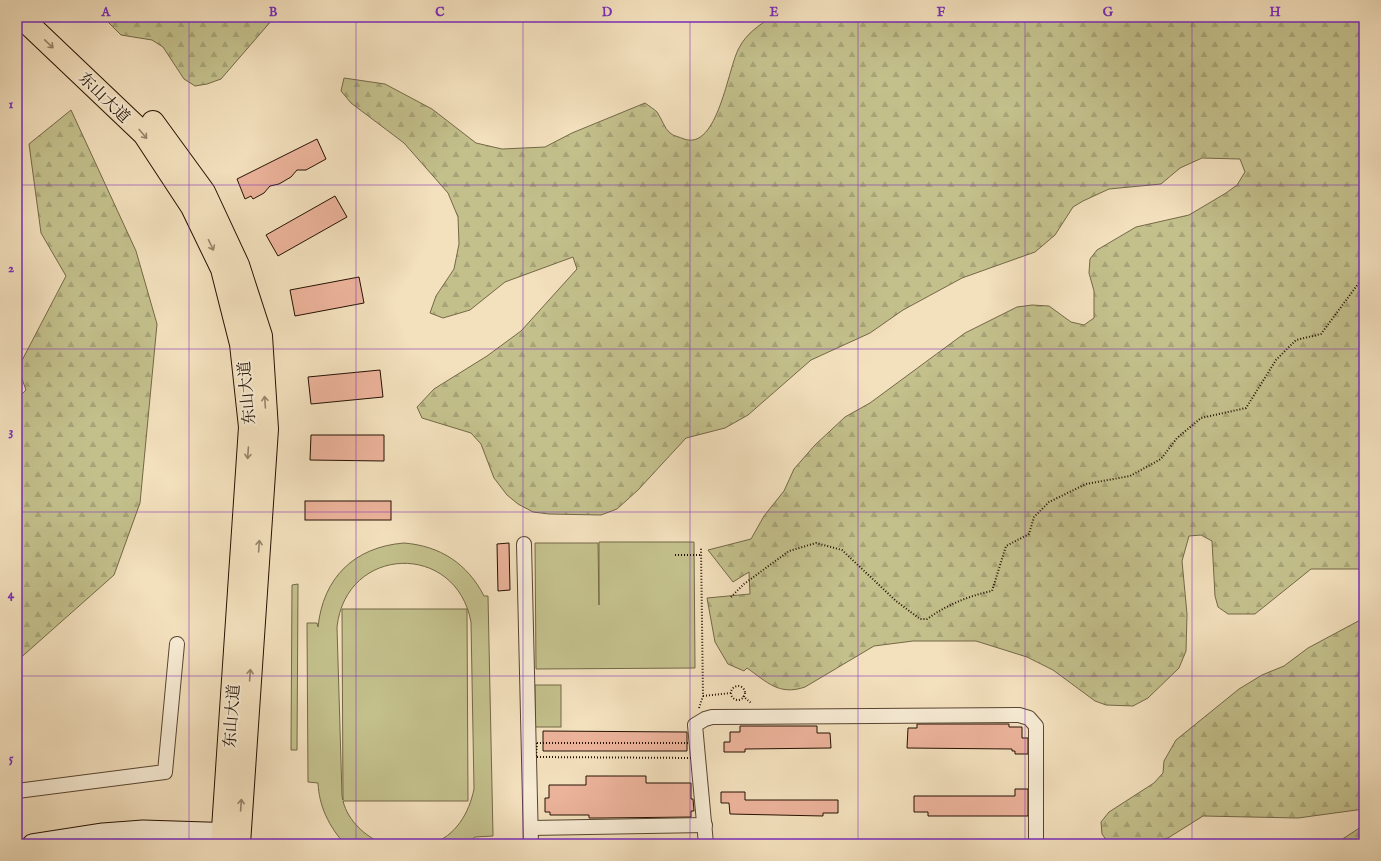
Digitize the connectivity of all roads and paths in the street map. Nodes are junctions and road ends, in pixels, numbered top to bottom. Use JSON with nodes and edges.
{"nodes":[{"id":1,"x":21,"y":17,"type":"edge"},
{"id":2,"x":42,"y":17,"type":"edge"},
{"id":3,"x":1364,"y":276,"type":"edge"},
{"id":4,"x":524,"y":544,"type":"dead end"},
{"id":5,"x":701,"y":548,"type":"dead end"},
{"id":6,"x":675,"y":555,"type":"dead end"},
{"id":7,"x":701,"y":555,"type":"junction"},
{"id":8,"x":731,"y":597,"type":"dead end"},
{"id":9,"x":177,"y":644,"type":"dead end"},
{"id":10,"x":731,"y":693,"type":"junction"},
{"id":11,"x":703,"y":696,"type":"junction"},
{"id":12,"x":743,"y":696,"type":"junction"},
{"id":13,"x":754,"y":704,"type":"dead end"},
{"id":14,"x":695,"y":725,"type":"junction"},
{"id":15,"x":536,"y":743,"type":"joint"},
{"id":16,"x":17,"y":791,"type":"edge"},
{"id":17,"x":704,"y":825,"type":"junction"},
{"id":18,"x":530,"y":828,"type":"junction"},
{"id":19,"x":231,"y":838,"type":"edge"},
{"id":20,"x":32,"y":844,"type":"edge"},
{"id":21,"x":531,"y":844,"type":"edge"},
{"id":22,"x":706,"y":844,"type":"edge"},
{"id":23,"x":1036,"y":844,"type":"edge"}],
"edges":[{"from":1,"to":19,"type":"main road","name":"东山大道","one_way":true},
{"from":19,"to":2,"type":"main road","name":"东山大道","one_way":true},
{"from":3,"to":8,"type":"path"},
{"from":4,"to":18,"type":"street"},
{"from":5,"to":7,"type":"path"},
{"from":6,"to":7,"type":"path"},
{"from":7,"to":11,"type":"path"},
{"from":9,"to":16,"type":"street"},
{"from":10,"to":11,"type":"path"},
{"from":10,"to":12,"type":"path"},
{"from":10,"to":12,"type":"path"},
{"from":11,"to":14,"type":"path"},
{"from":12,"to":13,"type":"path"},
{"from":14,"to":17,"type":"street"},
{"from":14,"to":23,"type":"street"},
{"from":15,"to":15,"type":"path"},
{"from":17,"to":18,"type":"street"},
{"from":17,"to":22,"type":"street"},
{"from":18,"to":21,"type":"street"},
{"from":19,"to":20,"type":"street"}]}
